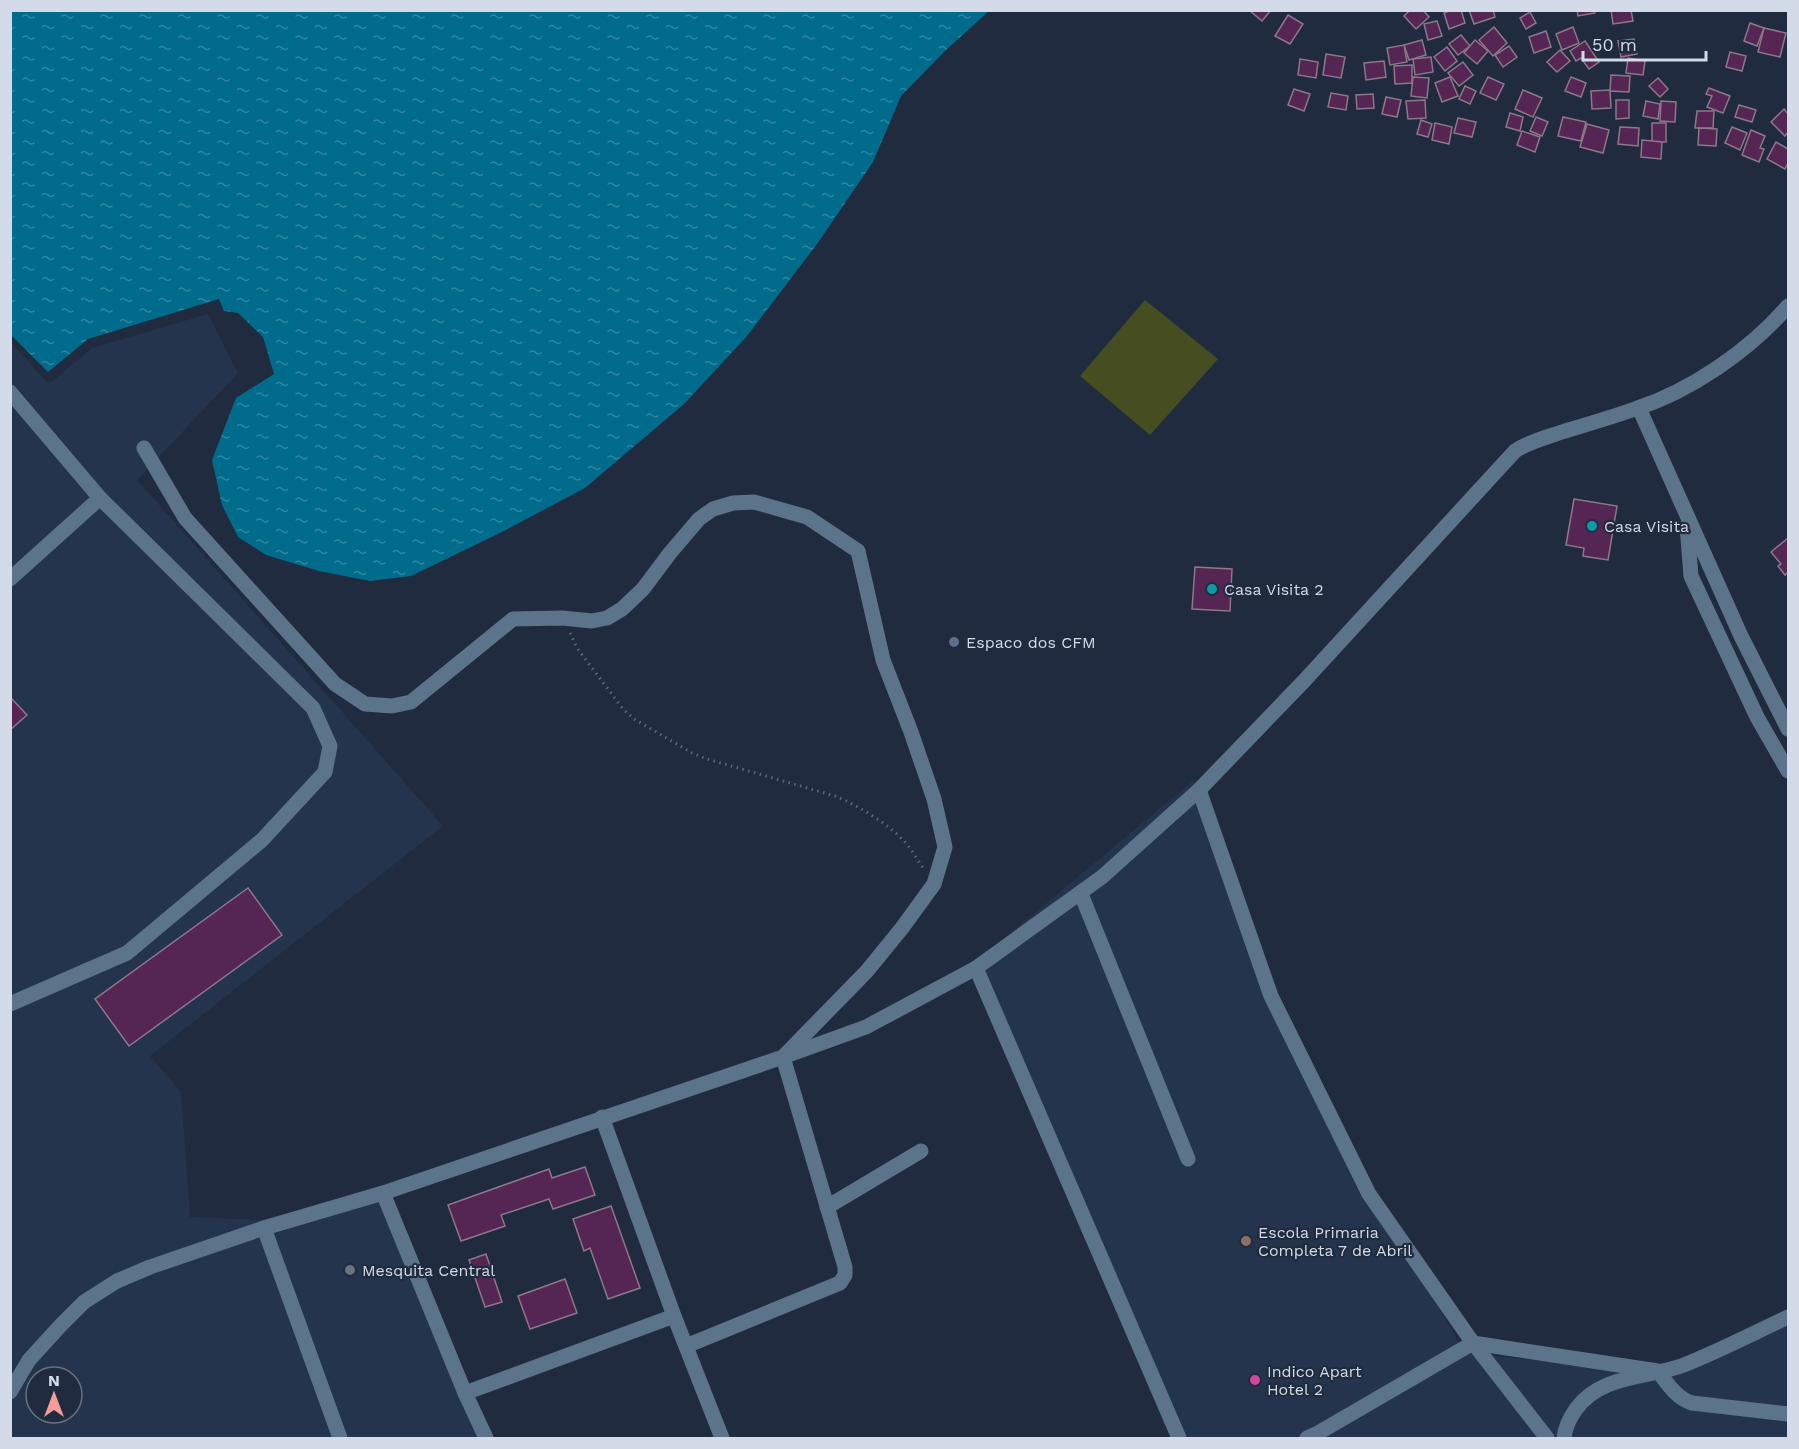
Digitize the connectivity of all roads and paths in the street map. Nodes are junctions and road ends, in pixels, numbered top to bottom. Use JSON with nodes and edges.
{"nodes":[{"id":1,"x":1788,"y":306,"type":"edge"},
{"id":2,"x":10,"y":392,"type":"edge"},
{"id":3,"x":1639,"y":408,"type":"junction"},
{"id":4,"x":144,"y":448,"type":"dead end"},
{"id":5,"x":100,"y":498,"type":"junction"},
{"id":6,"x":1687,"y":517,"type":"junction"},
{"id":7,"x":10,"y":579,"type":"edge"},
{"id":8,"x":562,"y":618,"type":"junction"},
{"id":9,"x":1788,"y":729,"type":"edge"},
{"id":10,"x":1788,"y":771,"type":"edge"},
{"id":11,"x":1199,"y":790,"type":"junction"},
{"id":12,"x":934,"y":884,"type":"junction"},
{"id":13,"x":1081,"y":894,"type":"junction"},
{"id":14,"x":976,"y":968,"type":"junction"},
{"id":15,"x":10,"y":1004,"type":"edge"},
{"id":16,"x":783,"y":1057,"type":"junction"},
{"id":17,"x":602,"y":1117,"type":"junction"},
{"id":18,"x":921,"y":1151,"type":"dead end"},
{"id":19,"x":1188,"y":1159,"type":"dead end"},
{"id":20,"x":383,"y":1193,"type":"junction"},
{"id":21,"x":827,"y":1208,"type":"junction"},
{"id":22,"x":264,"y":1228,"type":"junction"},
{"id":23,"x":674,"y":1316,"type":"junction"},
{"id":24,"x":1788,"y":1317,"type":"edge"},
{"id":25,"x":1473,"y":1343,"type":"junction"},
{"id":26,"x":686,"y":1346,"type":"junction"},
{"id":27,"x":1658,"y":1371,"type":"junction"},
{"id":28,"x":10,"y":1392,"type":"edge"},
{"id":29,"x":465,"y":1393,"type":"junction"},
{"id":30,"x":1788,"y":1414,"type":"edge"},
{"id":31,"x":340,"y":1438,"type":"edge"},
{"id":32,"x":486,"y":1438,"type":"edge"},
{"id":33,"x":722,"y":1438,"type":"edge"},
{"id":34,"x":1179,"y":1438,"type":"edge"},
{"id":35,"x":1307,"y":1438,"type":"edge"},
{"id":36,"x":1547,"y":1438,"type":"edge"},
{"id":37,"x":1564,"y":1438,"type":"edge"}],
"edges":[{"from":1,"to":3,"type":"street"},
{"from":2,"to":5,"type":"street"},
{"from":3,"to":6,"type":"street"},
{"from":3,"to":11,"type":"street"},
{"from":4,"to":8,"type":"street"},
{"from":5,"to":7,"type":"street"},
{"from":5,"to":15,"type":"street"},
{"from":6,"to":9,"type":"street"},
{"from":6,"to":10,"type":"street"},
{"from":8,"to":12,"type":"path"},
{"from":8,"to":12,"type":"street"},
{"from":11,"to":13,"type":"street"},
{"from":11,"to":25,"type":"street"},
{"from":12,"to":16,"type":"street"},
{"from":13,"to":14,"type":"street"},
{"from":13,"to":19,"type":"street"},
{"from":14,"to":16,"type":"street"},
{"from":14,"to":34,"type":"street"},
{"from":16,"to":17,"type":"street"},
{"from":16,"to":21,"type":"street"},
{"from":17,"to":20,"type":"street"},
{"from":17,"to":23,"type":"street"},
{"from":18,"to":21,"type":"street"},
{"from":20,"to":22,"type":"street"},
{"from":20,"to":29,"type":"street"},
{"from":21,"to":26,"type":"street"},
{"from":22,"to":28,"type":"street"},
{"from":22,"to":31,"type":"street"},
{"from":23,"to":26,"type":"street"},
{"from":23,"to":29,"type":"street"},
{"from":24,"to":27,"type":"street"},
{"from":25,"to":27,"type":"street"},
{"from":25,"to":35,"type":"street"},
{"from":25,"to":36,"type":"street"},
{"from":26,"to":33,"type":"street"},
{"from":27,"to":30,"type":"street"},
{"from":27,"to":37,"type":"street"},
{"from":29,"to":32,"type":"street"}]}
